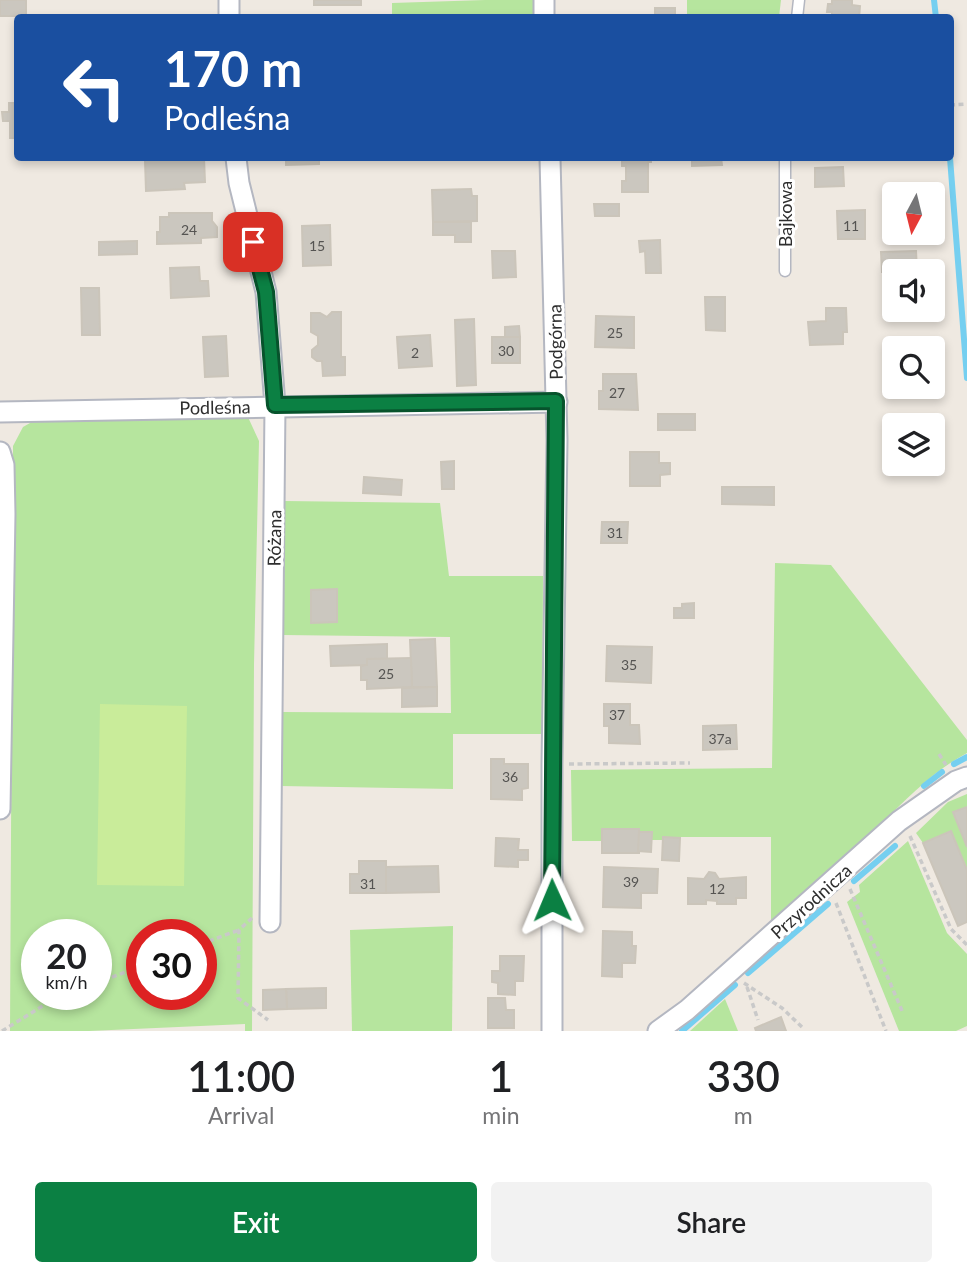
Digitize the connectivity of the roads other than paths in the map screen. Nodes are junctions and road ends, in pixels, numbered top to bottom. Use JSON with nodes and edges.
{"nodes":[{"id":1,"x":236,"y":161,"type":"edge"},
{"id":2,"x":550,"y":161,"type":"edge"},
{"id":3,"x":785,"y":161,"type":"edge"},
{"id":4,"x":785,"y":271,"type":"dead end"},
{"id":5,"x":556,"y":401,"type":"junction"},
{"id":6,"x":275,"y":405,"type":"junction"},
{"id":7,"x":0,"y":412,"type":"edge"},
{"id":8,"x":0,"y":453,"type":"edge"},
{"id":9,"x":967,"y":777,"type":"edge"},
{"id":10,"x":0,"y":809,"type":"edge"},
{"id":11,"x":270,"y":912,"type":"road end"},
{"id":12,"x":552,"y":1031,"type":"edge"},
{"id":13,"x":658,"y":1031,"type":"edge"}],
"edges":[{"from":1,"to":6,"type":"street","name":"Różana"},
{"from":2,"to":5,"type":"street","name":"Podgórna"},
{"from":3,"to":4,"type":"lane","name":"Bajkowa"},
{"from":5,"to":6,"type":"street","name":"Podleśna"},
{"from":5,"to":12,"type":"street","name":"Podgórna"},
{"from":6,"to":7,"type":"street","name":"Podleśna"},
{"from":6,"to":11,"type":"street","name":"Różana"},
{"from":8,"to":10,"type":"street"},
{"from":9,"to":13,"type":"street","name":"Przyrodnicza"}]}
